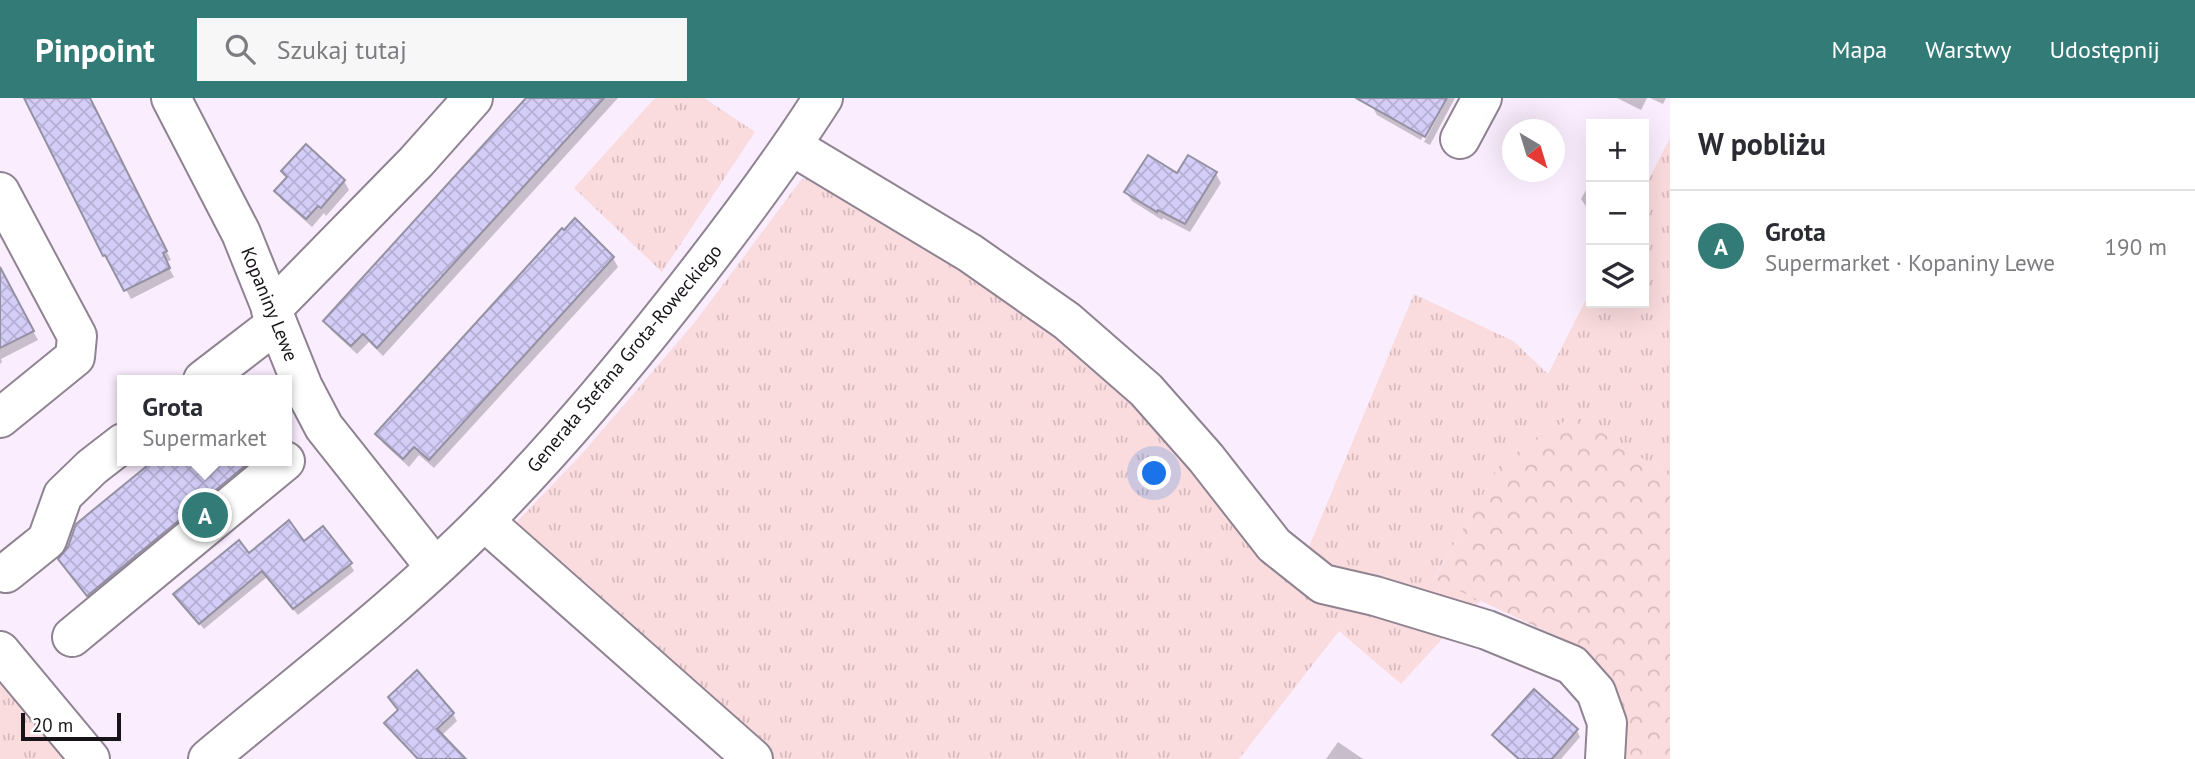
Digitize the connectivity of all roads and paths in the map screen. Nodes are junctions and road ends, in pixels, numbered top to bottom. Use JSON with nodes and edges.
{"nodes":[{"id":1,"x":171,"y":98,"type":"edge"},
{"id":2,"x":473,"y":98,"type":"edge"},
{"id":3,"x":823,"y":98,"type":"edge"},
{"id":4,"x":1482,"y":98,"type":"edge"},
{"id":5,"x":1460,"y":139,"type":"dead end"},
{"id":6,"x":792,"y":146,"type":"junction"},
{"id":7,"x":2,"y":203,"type":"edge"},
{"id":8,"x":274,"y":316,"type":"junction"},
{"id":9,"x":209,"y":375,"type":"edge"},
{"id":10,"x":0,"y":418,"type":"edge"},
{"id":11,"x":324,"y":427,"type":"junction"},
{"id":12,"x":117,"y":448,"type":"edge"},
{"id":13,"x":292,"y":455,"type":"edge"},
{"id":14,"x":279,"y":466,"type":"edge"},
{"id":15,"x":484,"y":521,"type":"junction"},
{"id":16,"x":435,"y":567,"type":"junction"},
{"id":17,"x":6,"y":573,"type":"dead end"},
{"id":18,"x":72,"y":637,"type":"dead end"},
{"id":19,"x":0,"y":651,"type":"edge"},
{"id":20,"x":90,"y":759,"type":"edge"},
{"id":21,"x":208,"y":759,"type":"edge"},
{"id":22,"x":753,"y":759,"type":"edge"},
{"id":23,"x":1605,"y":759,"type":"edge"}],
"edges":[{"from":1,"to":8,"type":"street","name":"Kopaniny Lewe"},
{"from":2,"to":8,"type":"street"},
{"from":3,"to":6,"type":"street","name":"Generała Stefana Grota-Roweckiego"},
{"from":4,"to":5,"type":"street"},
{"from":6,"to":15,"type":"street","name":"Generała Stefana Grota-Roweckiego"},
{"from":6,"to":23,"type":"street"},
{"from":7,"to":10,"type":"street"},
{"from":8,"to":9,"type":"street"},
{"from":8,"to":11,"type":"street","name":"Kopaniny Lewe"},
{"from":11,"to":13,"type":"street"},
{"from":11,"to":16,"type":"street","name":"Kopaniny Lewe"},
{"from":12,"to":17,"type":"street"},
{"from":14,"to":18,"type":"street"},
{"from":15,"to":16,"type":"street","name":"Generała Stefana Grota-Roweckiego"},
{"from":15,"to":22,"type":"street"},
{"from":16,"to":21,"type":"street","name":"Generała Stefana Grota-Roweckiego"},
{"from":19,"to":20,"type":"street"}]}
